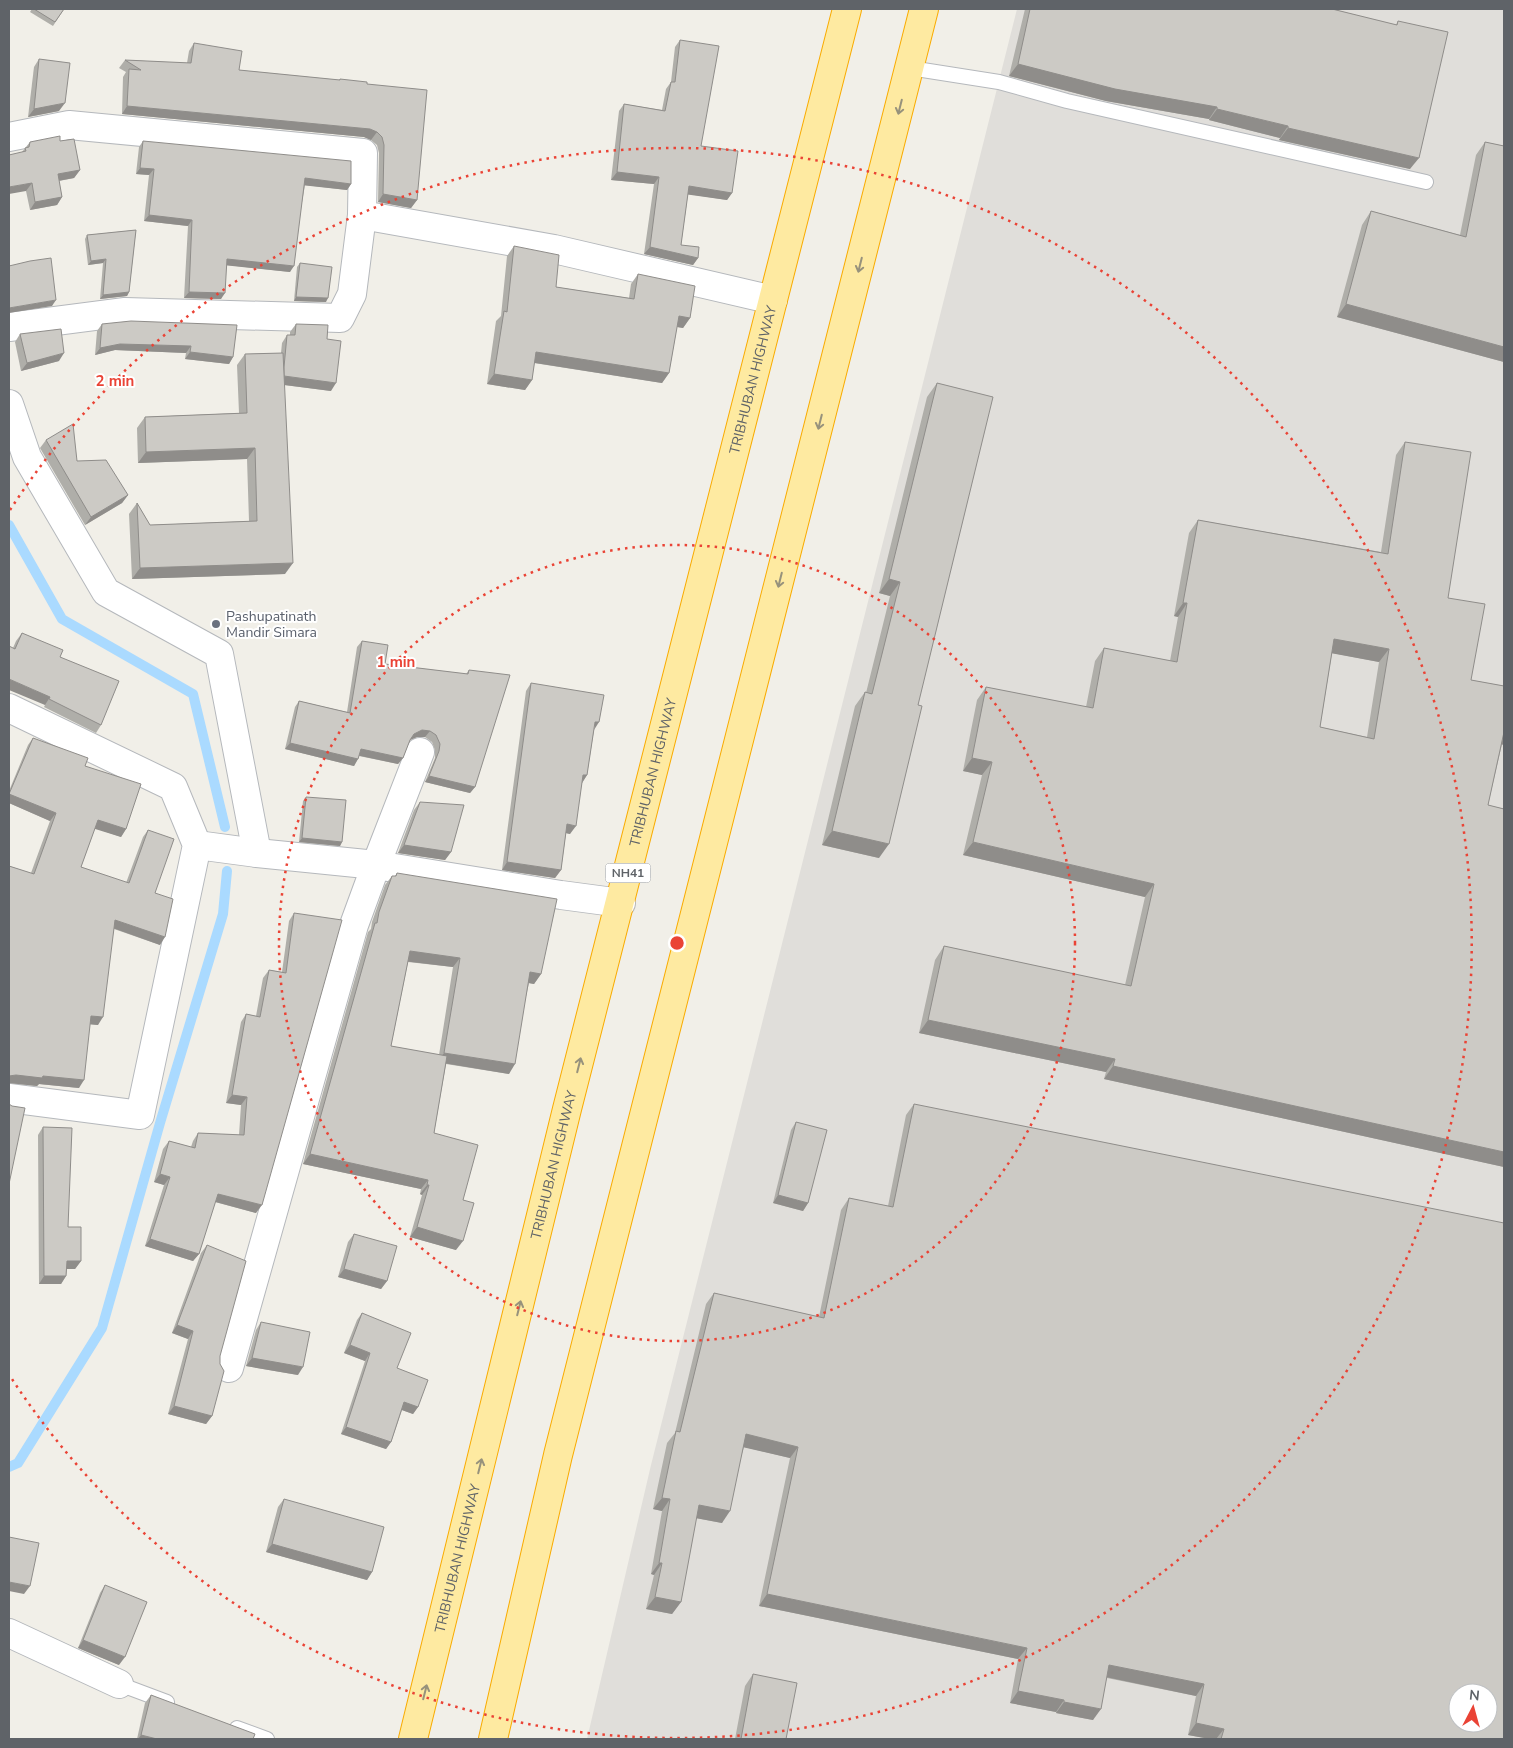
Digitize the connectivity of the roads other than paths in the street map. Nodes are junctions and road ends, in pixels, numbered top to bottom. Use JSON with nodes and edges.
{"nodes":[{"id":1,"x":847,"y":9,"type":"edge"},
{"id":2,"x":924,"y":9,"type":"edge"},
{"id":3,"x":910,"y":68,"type":"junction"},
{"id":4,"x":9,"y":137,"type":"edge"},
{"id":5,"x":1426,"y":182,"type":"dead end"},
{"id":6,"x":362,"y":215,"type":"junction"},
{"id":7,"x":773,"y":300,"type":"junction"},
{"id":8,"x":9,"y":327,"type":"edge"},
{"id":9,"x":9,"y":404,"type":"edge"},
{"id":10,"x":9,"y":708,"type":"edge"},
{"id":11,"x":420,"y":752,"type":"dead end"},
{"id":12,"x":197,"y":845,"type":"junction"},
{"id":13,"x":257,"y":853,"type":"junction"},
{"id":14,"x":376,"y":865,"type":"junction"},
{"id":15,"x":621,"y":903,"type":"junction"},
{"id":16,"x":9,"y":1098,"type":"edge"},
{"id":17,"x":229,"y":1368,"type":"dead end"},
{"id":18,"x":9,"y":1633,"type":"edge"},
{"id":19,"x":119,"y":1684,"type":"joint"},
{"id":20,"x":184,"y":1708,"type":"edge"},
{"id":21,"x":221,"y":1722,"type":"edge"},
{"id":22,"x":267,"y":1739,"type":"edge"},
{"id":23,"x":413,"y":1739,"type":"edge"},
{"id":24,"x":493,"y":1739,"type":"edge"}],
"edges":[{"from":1,"to":7,"type":"highway","name":"TRIBHUBAN HIGHWAY","number":"NH41"},
{"from":2,"to":3,"type":"highway"},
{"from":3,"to":5,"type":"lane"},
{"from":3,"to":24,"type":"highway","one_way":true},
{"from":4,"to":6,"type":"street"},
{"from":6,"to":7,"type":"street"},
{"from":6,"to":8,"type":"street"},
{"from":7,"to":15,"type":"highway","name":"TRIBHUBAN HIGHWAY","number":"NH41"},
{"from":9,"to":13,"type":"street"},
{"from":10,"to":12,"type":"street"},
{"from":11,"to":14,"type":"street"},
{"from":12,"to":13,"type":"street"},
{"from":12,"to":16,"type":"street"},
{"from":13,"to":14,"type":"street"},
{"from":14,"to":15,"type":"street"},
{"from":14,"to":17,"type":"street"},
{"from":23,"to":15,"type":"highway","name":"TRIBHUBAN HIGHWAY","number":"NH41","one_way":true},
{"from":18,"to":19,"type":"street"},
{"from":19,"to":20,"type":"lane"},
{"from":21,"to":22,"type":"lane"}]}
